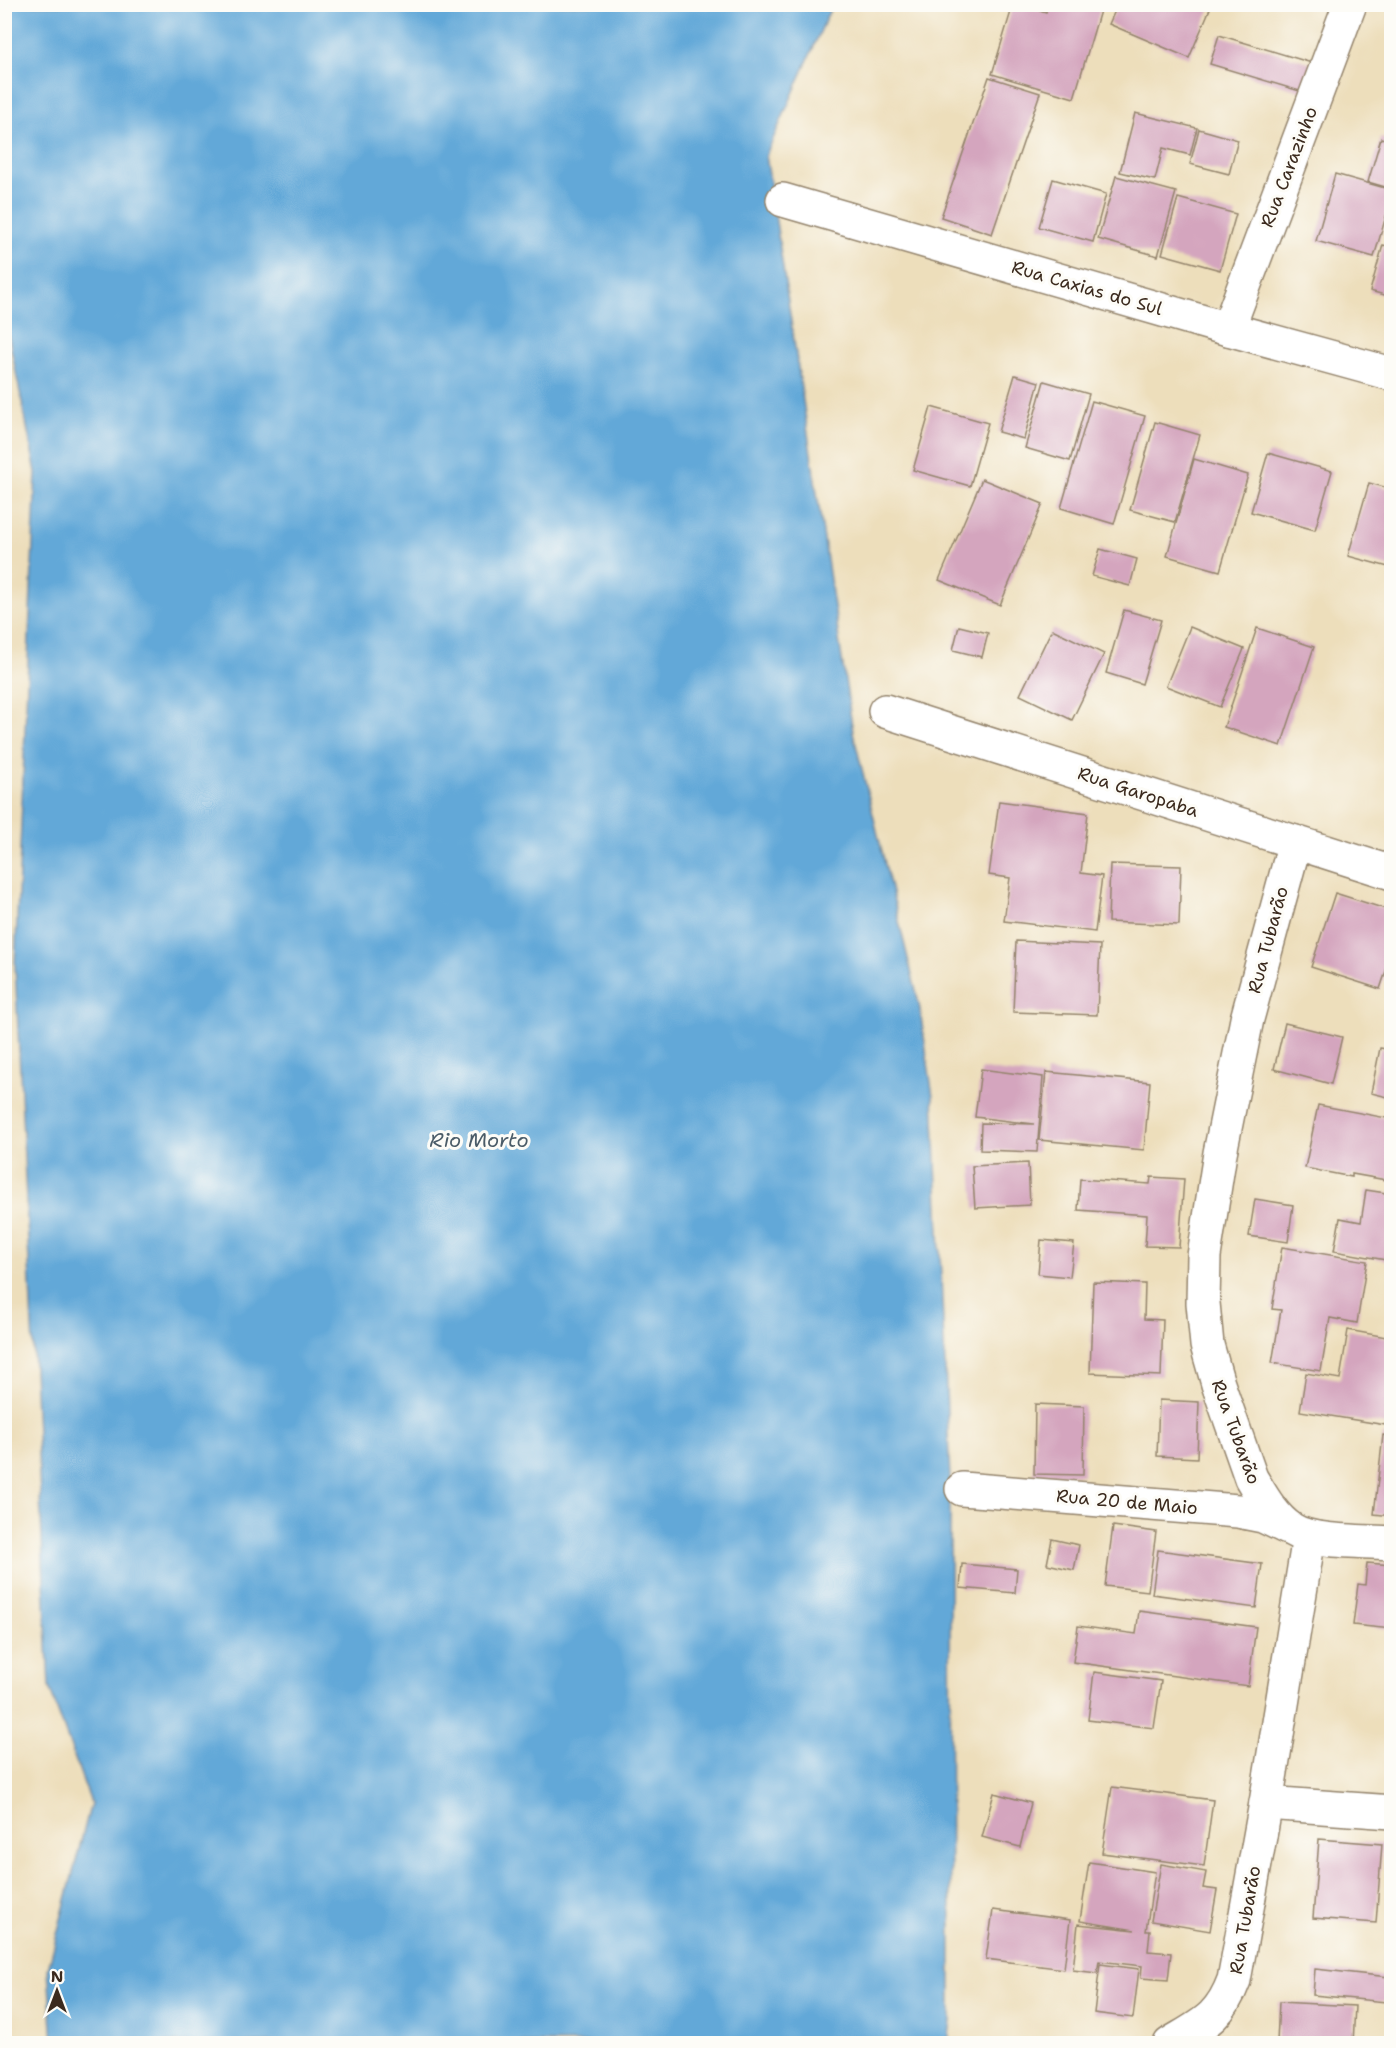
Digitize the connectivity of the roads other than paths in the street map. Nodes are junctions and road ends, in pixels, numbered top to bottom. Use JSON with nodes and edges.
{"nodes":[{"id":1,"x":1350,"y":4,"type":"edge"},
{"id":2,"x":783,"y":200,"type":"dead end"},
{"id":3,"x":1228,"y":329,"type":"junction"},
{"id":4,"x":1392,"y":374,"type":"edge"},
{"id":5,"x":885,"y":711,"type":"dead end"},
{"id":6,"x":1295,"y":842,"type":"junction"},
{"id":7,"x":1392,"y":873,"type":"edge"},
{"id":8,"x":1253,"y":1480,"type":"junction"},
{"id":9,"x":962,"y":1489,"type":"dead end"},
{"id":10,"x":1230,"y":1510,"type":"junction"},
{"id":11,"x":1299,"y":1533,"type":"junction"},
{"id":12,"x":1392,"y":1543,"type":"edge"},
{"id":13,"x":1266,"y":1803,"type":"junction"},
{"id":14,"x":1392,"y":1812,"type":"edge"},
{"id":15,"x":1170,"y":2043,"type":"edge"}],
"edges":[{"from":1,"to":3,"type":"street","name":"Rua Carazinho"},
{"from":2,"to":3,"type":"street","name":"Rua Caxias do Sul"},
{"from":3,"to":4,"type":"street","name":"Rua Caxias do Sul"},
{"from":5,"to":6,"type":"street","name":"Rua Garopaba"},
{"from":6,"to":7,"type":"street","name":"Rua Garopaba"},
{"from":6,"to":8,"type":"street","name":"Rua Tubarão"},
{"from":8,"to":10,"type":"street"},
{"from":8,"to":11,"type":"street","name":"Rua Tubarão"},
{"from":9,"to":10,"type":"street","name":"Rua 20 de Maio"},
{"from":10,"to":11,"type":"street","name":"Rua 20 de Maio"},
{"from":11,"to":12,"type":"street","name":"Rua 20 de Maio"},
{"from":11,"to":13,"type":"street","name":"Rua Tubarão"},
{"from":13,"to":14,"type":"street"},
{"from":13,"to":15,"type":"street","name":"Rua Tubarão"}]}
